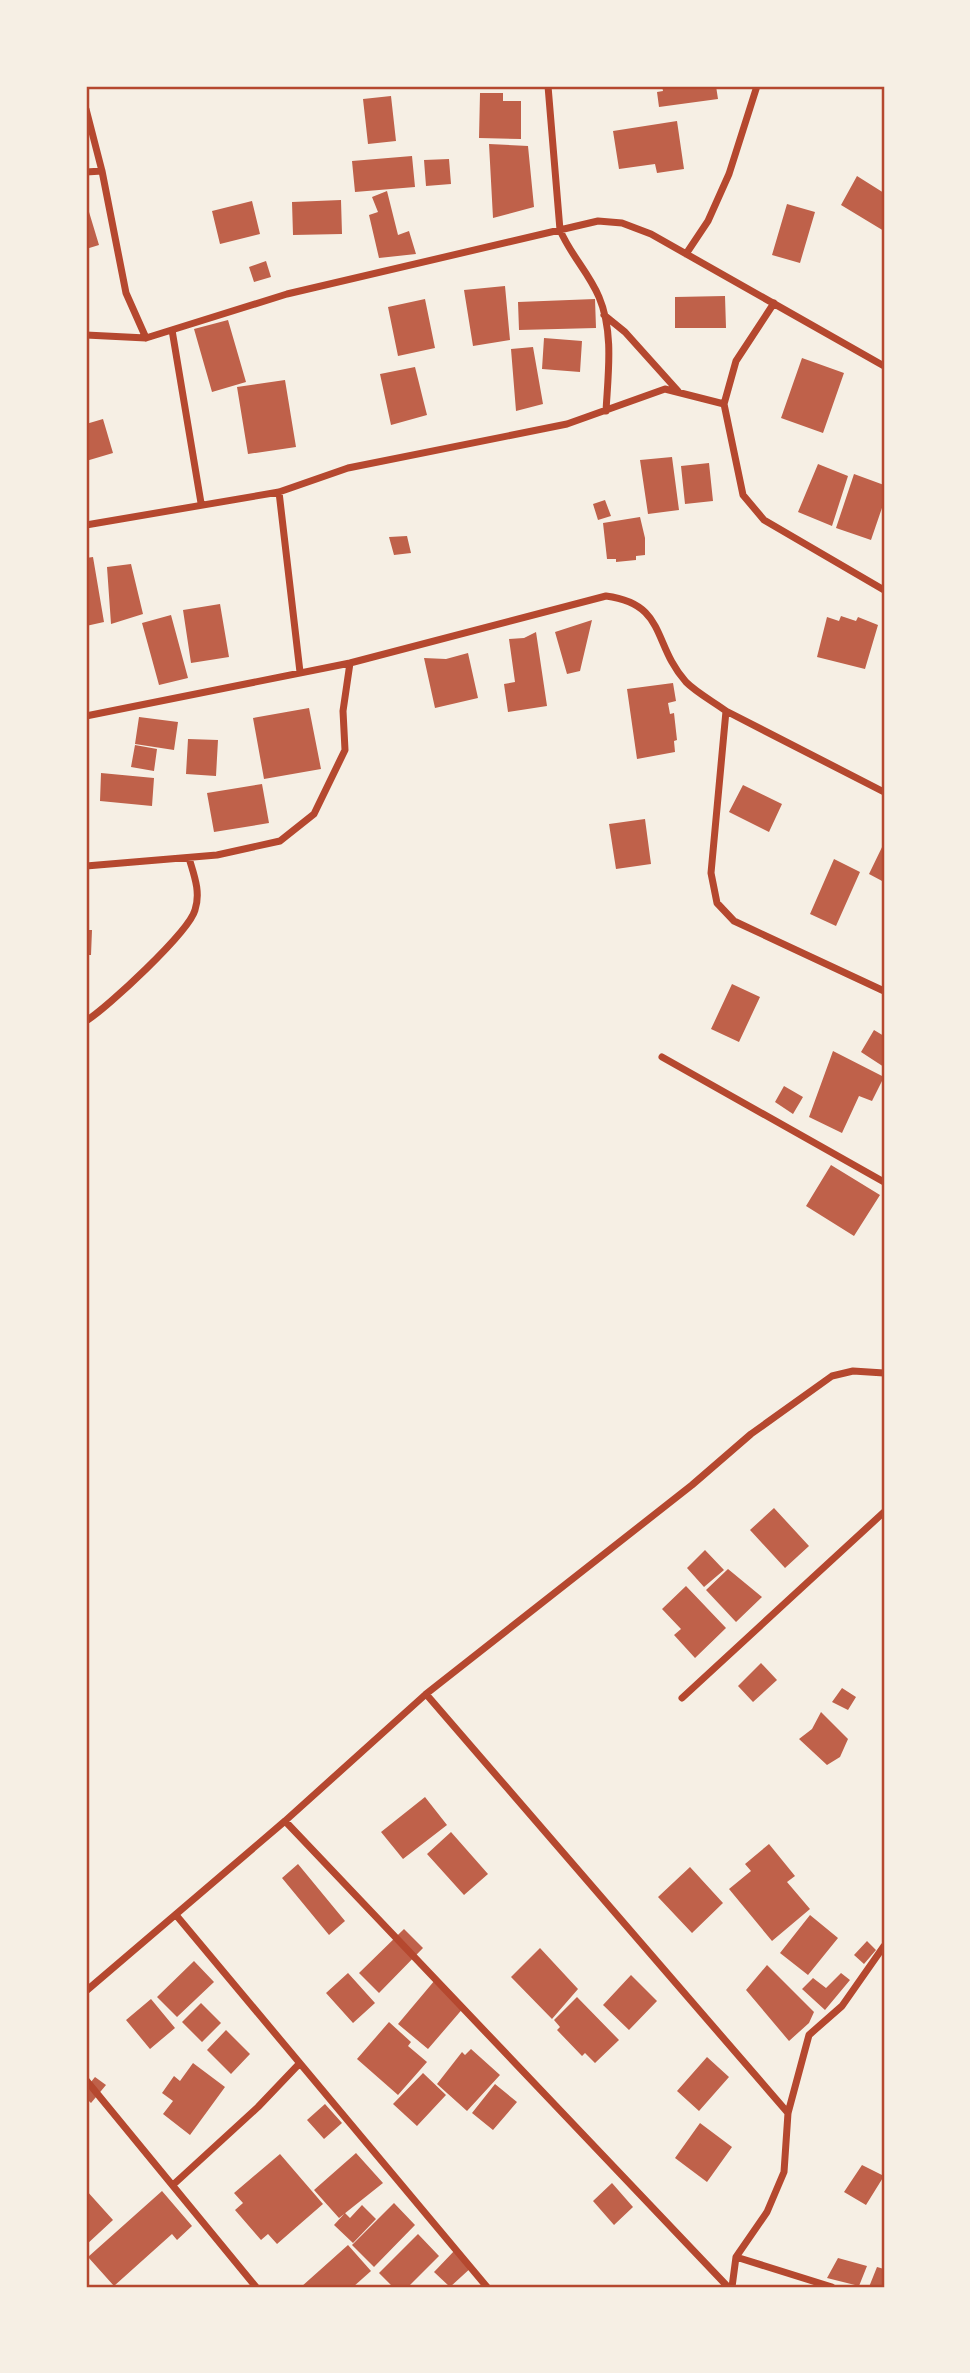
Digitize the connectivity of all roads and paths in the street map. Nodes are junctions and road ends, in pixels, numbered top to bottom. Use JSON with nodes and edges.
{"nodes":[{"id":1,"x":548,"y":86,"type":"edge"},
{"id":2,"x":757,"y":86,"type":"edge"},
{"id":3,"x":86,"y":109,"type":"edge"},
{"id":4,"x":102,"y":171,"type":"junction"},
{"id":5,"x":86,"y":172,"type":"edge"},
{"id":6,"x":560,"y":230,"type":"junction"},
{"id":7,"x":686,"y":254,"type":"junction"},
{"id":8,"x":774,"y":303,"type":"junction"},
{"id":9,"x":604,"y":315,"type":"junction"},
{"id":10,"x":172,"y":330,"type":"junction"},
{"id":11,"x":86,"y":335,"type":"edge"},
{"id":12,"x":146,"y":338,"type":"junction"},
{"id":13,"x":884,"y":366,"type":"edge"},
{"id":14,"x":678,"y":391,"type":"junction"},
{"id":15,"x":724,"y":404,"type":"junction"},
{"id":16,"x":606,"y":411,"type":"junction"},
{"id":17,"x":279,"y":492,"type":"junction"},
{"id":18,"x":201,"y":503,"type":"junction"},
{"id":19,"x":86,"y":525,"type":"edge"},
{"id":20,"x":884,"y":590,"type":"edge"},
{"id":21,"x":350,"y":663,"type":"junction"},
{"id":22,"x":300,"y":672,"type":"junction"},
{"id":23,"x":726,"y":710,"type":"junction"},
{"id":24,"x":86,"y":716,"type":"edge"},
{"id":25,"x":884,"y":792,"type":"edge"},
{"id":26,"x":189,"y":858,"type":"junction"},
{"id":27,"x":86,"y":866,"type":"edge"},
{"id":28,"x":884,"y":991,"type":"edge"},
{"id":29,"x":86,"y":1021,"type":"edge"},
{"id":30,"x":662,"y":1057,"type":"dead end"},
{"id":31,"x":884,"y":1182,"type":"edge"},
{"id":32,"x":884,"y":1373,"type":"edge"},
{"id":33,"x":884,"y":1512,"type":"edge"},
{"id":34,"x":426,"y":1694,"type":"junction"},
{"id":35,"x":682,"y":1698,"type":"dead end"},
{"id":36,"x":285,"y":1821,"type":"junction"},
{"id":37,"x":176,"y":1915,"type":"junction"},
{"id":38,"x":884,"y":1947,"type":"edge"},
{"id":39,"x":86,"y":1991,"type":"edge"},
{"id":40,"x":299,"y":2064,"type":"junction"},
{"id":41,"x":86,"y":2080,"type":"edge"},
{"id":42,"x":788,"y":2113,"type":"junction"},
{"id":43,"x":174,"y":2184,"type":"junction"},
{"id":44,"x":736,"y":2257,"type":"junction"},
{"id":45,"x":256,"y":2287,"type":"edge"},
{"id":46,"x":487,"y":2287,"type":"edge"},
{"id":47,"x":730,"y":2287,"type":"edge"},
{"id":48,"x":832,"y":2287,"type":"edge"}],
"edges":[{"from":1,"to":6,"type":"street"},
{"from":2,"to":7,"type":"street"},
{"from":3,"to":4,"type":"street"},
{"from":4,"to":5,"type":"street"},
{"from":4,"to":12,"type":"street"},
{"from":6,"to":7,"type":"street"},
{"from":6,"to":9,"type":"street"},
{"from":6,"to":10,"type":"street"},
{"from":7,"to":8,"type":"street"},
{"from":8,"to":13,"type":"street"},
{"from":8,"to":15,"type":"street"},
{"from":9,"to":14,"type":"street"},
{"from":9,"to":16,"type":"street"},
{"from":10,"to":12,"type":"street"},
{"from":10,"to":18,"type":"street"},
{"from":11,"to":12,"type":"street"},
{"from":14,"to":15,"type":"street"},
{"from":14,"to":16,"type":"street"},
{"from":15,"to":20,"type":"street"},
{"from":16,"to":17,"type":"street"},
{"from":17,"to":18,"type":"street"},
{"from":17,"to":22,"type":"street"},
{"from":18,"to":19,"type":"street"},
{"from":21,"to":22,"type":"street"},
{"from":21,"to":23,"type":"street"},
{"from":21,"to":26,"type":"street"},
{"from":22,"to":24,"type":"street"},
{"from":23,"to":25,"type":"street"},
{"from":23,"to":28,"type":"street"},
{"from":26,"to":27,"type":"street"},
{"from":26,"to":29,"type":"street"},
{"from":30,"to":31,"type":"street"},
{"from":32,"to":34,"type":"street"},
{"from":33,"to":35,"type":"street"},
{"from":34,"to":36,"type":"street"},
{"from":34,"to":42,"type":"street"},
{"from":36,"to":37,"type":"street"},
{"from":36,"to":47,"type":"street"},
{"from":37,"to":39,"type":"street"},
{"from":37,"to":40,"type":"street"},
{"from":38,"to":42,"type":"street"},
{"from":40,"to":43,"type":"street"},
{"from":40,"to":46,"type":"street"},
{"from":41,"to":43,"type":"street"},
{"from":42,"to":44,"type":"street"},
{"from":43,"to":45,"type":"street"},
{"from":44,"to":47,"type":"street"},
{"from":44,"to":48,"type":"street"}]}
